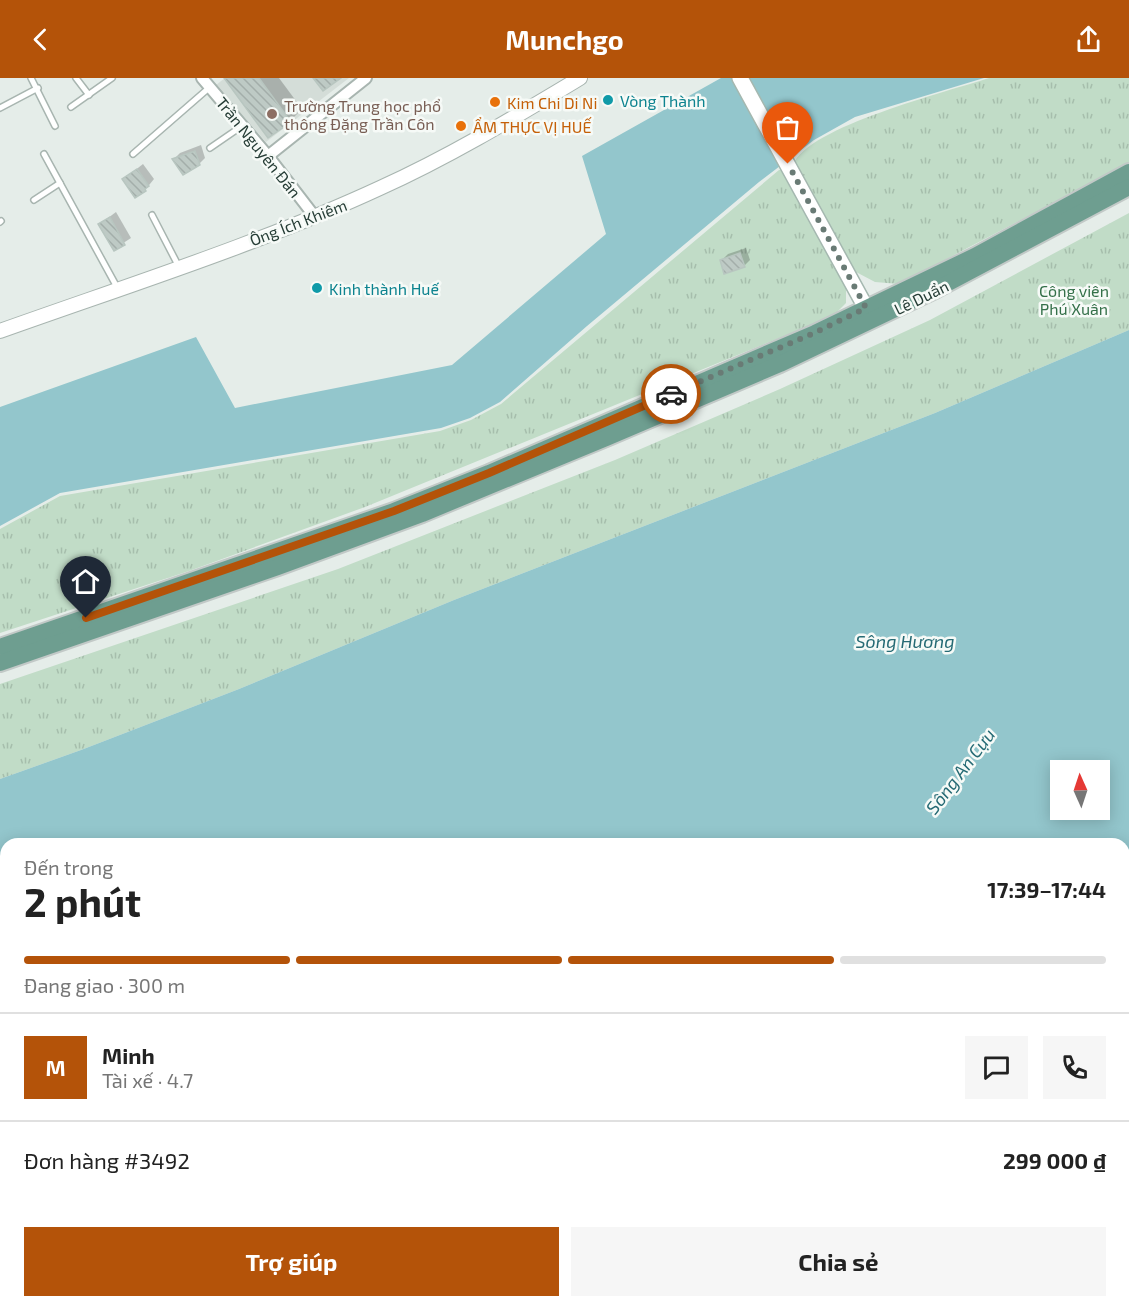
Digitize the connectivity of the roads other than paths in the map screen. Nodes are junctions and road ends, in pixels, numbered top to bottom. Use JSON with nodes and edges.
{"nodes":[{"id":1,"x":31,"y":78,"type":"edge"},
{"id":2,"x":76,"y":78,"type":"edge"},
{"id":3,"x":112,"y":78,"type":"edge"},
{"id":4,"x":202,"y":78,"type":"edge"},
{"id":5,"x":366,"y":78,"type":"edge"},
{"id":6,"x":580,"y":78,"type":"edge"},
{"id":7,"x":740,"y":78,"type":"edge"},
{"id":8,"x":210,"y":87,"type":"junction"},
{"id":9,"x":38,"y":88,"type":"junction"},
{"id":10,"x":89,"y":95,"type":"junction"},
{"id":11,"x":71,"y":107,"type":"dead end"},
{"id":12,"x":0,"y":108,"type":"edge"},
{"id":13,"x":55,"y":126,"type":"dead end"},
{"id":14,"x":242,"y":126,"type":"junction"},
{"id":15,"x":210,"y":148,"type":"dead end"},
{"id":16,"x":44,"y":154,"type":"dead end"},
{"id":17,"x":133,"y":154,"type":"dead end"},
{"id":18,"x":268,"y":156,"type":"junction"},
{"id":19,"x":1129,"y":172,"type":"edge"},
{"id":20,"x":60,"y":183,"type":"junction"},
{"id":21,"x":1129,"y":187,"type":"edge"},
{"id":22,"x":34,"y":200,"type":"dead end"},
{"id":23,"x":152,"y":215,"type":"dead end"},
{"id":24,"x":315,"y":217,"type":"junction"},
{"id":25,"x":179,"y":267,"type":"junction"},
{"id":26,"x":118,"y":289,"type":"junction"},
{"id":27,"x":869,"y":314,"type":"junction"},
{"id":28,"x":0,"y":331,"type":"edge"},
{"id":29,"x":0,"y":646,"type":"edge"},
{"id":30,"x":0,"y":663,"type":"edge"}],
"edges":[{"from":1,"to":9,"type":"lane"},
{"from":2,"to":10,"type":"lane"},
{"from":3,"to":10,"type":"lane"},
{"from":4,"to":8,"type":"street","name":"Trần Nguyên Đán"},
{"from":5,"to":18,"type":"street"},
{"from":6,"to":24,"type":"street","name":"Ông Ích Khiêm"},
{"from":7,"to":27,"type":"main road"},
{"from":8,"to":14,"type":"street","name":"Trần Nguyên Đán"},
{"from":8,"to":17,"type":"lane"},
{"from":9,"to":12,"type":"lane"},
{"from":9,"to":13,"type":"lane"},
{"from":10,"to":11,"type":"lane"},
{"from":14,"to":15,"type":"lane"},
{"from":14,"to":18,"type":"street","name":"Trần Nguyên Đán"},
{"from":16,"to":20,"type":"lane"},
{"from":18,"to":24,"type":"street","name":"Trần Nguyên Đán"},
{"from":19,"to":27,"type":"main road","name":"Lê Duẩn"},
{"from":20,"to":22,"type":"lane"},
{"from":20,"to":26,"type":"lane"},
{"from":21,"to":27,"type":"main road","name":"Lê Duẩn"},
{"from":23,"to":25,"type":"lane"},
{"from":24,"to":25,"type":"street","name":"Ông Ích Khiêm"},
{"from":25,"to":26,"type":"street","name":"Ông Ích Khiêm"},
{"from":26,"to":28,"type":"street","name":"Ông Ích Khiêm"},
{"from":27,"to":29,"type":"main road","name":"Lê Duẩn"},
{"from":27,"to":30,"type":"main road","name":"Lê Duẩn"}]}
